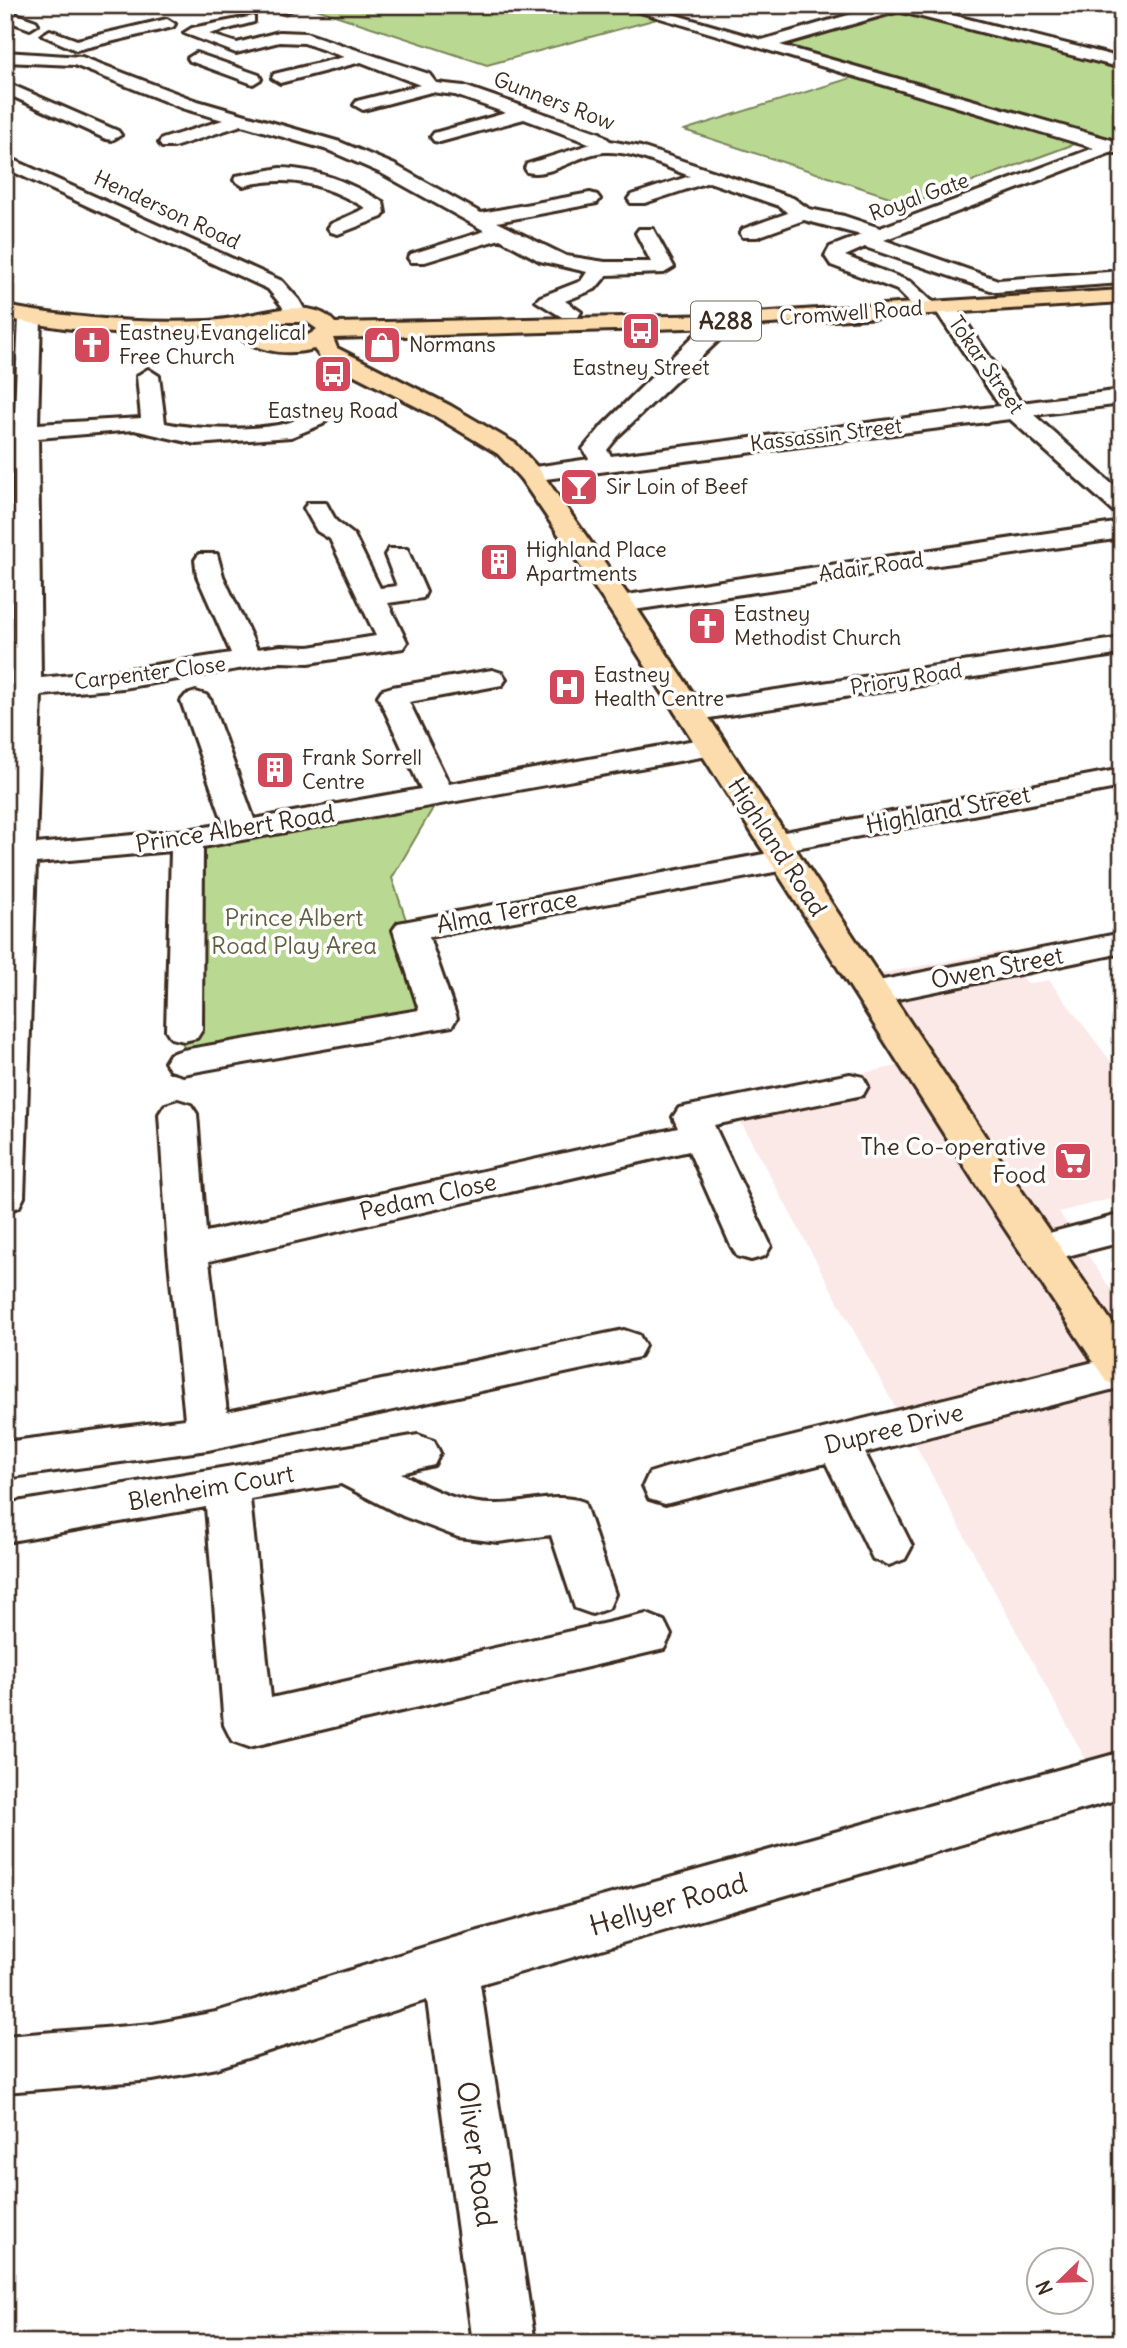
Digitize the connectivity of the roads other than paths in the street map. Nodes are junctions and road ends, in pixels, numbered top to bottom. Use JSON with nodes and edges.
{"nodes":[{"id":1,"x":624,"y":5,"type":"edge"},
{"id":2,"x":897,"y":6,"type":"edge"},
{"id":3,"x":119,"y":7,"type":"edge"},
{"id":4,"x":252,"y":12,"type":"edge"},
{"id":5,"x":5,"y":15,"type":"edge"},
{"id":6,"x":814,"y":15,"type":"dead end"},
{"id":7,"x":841,"y":23,"type":"junction"},
{"id":8,"x":167,"y":24,"type":"junction"},
{"id":9,"x":192,"y":33,"type":"junction"},
{"id":10,"x":285,"y":37,"type":"junction"},
{"id":11,"x":762,"y":45,"type":"junction"},
{"id":12,"x":236,"y":48,"type":"junction"},
{"id":13,"x":362,"y":57,"type":"junction"},
{"id":14,"x":5,"y":58,"type":"edge"},
{"id":15,"x":1122,"y":62,"type":"edge"},
{"id":16,"x":280,"y":78,"type":"dead end"},
{"id":17,"x":253,"y":79,"type":"dead end"},
{"id":18,"x":137,"y":82,"type":"junction"},
{"id":19,"x":5,"y":87,"type":"edge"},
{"id":20,"x":431,"y":87,"type":"junction"},
{"id":21,"x":111,"y":89,"type":"dead end"},
{"id":22,"x":72,"y":99,"type":"dead end"},
{"id":23,"x":46,"y":105,"type":"junction"},
{"id":24,"x":363,"y":105,"type":"dead end"},
{"id":25,"x":524,"y":113,"type":"junction"},
{"id":26,"x":240,"y":120,"type":"junction"},
{"id":27,"x":112,"y":135,"type":"dead end"},
{"id":28,"x":440,"y":137,"type":"dead end"},
{"id":29,"x":316,"y":140,"type":"junction"},
{"id":30,"x":168,"y":143,"type":"dead end"},
{"id":31,"x":604,"y":146,"type":"junction"},
{"id":32,"x":1113,"y":148,"type":"edge"},
{"id":33,"x":286,"y":150,"type":"dead end"},
{"id":34,"x":10,"y":167,"type":"edge"},
{"id":35,"x":388,"y":169,"type":"junction"},
{"id":36,"x":709,"y":176,"type":"junction"},
{"id":37,"x":243,"y":180,"type":"dead end"},
{"id":38,"x":335,"y":185,"type":"junction"},
{"id":39,"x":590,"y":199,"type":"dead end"},
{"id":40,"x":638,"y":199,"type":"dead end"},
{"id":41,"x":570,"y":202,"type":"junction"},
{"id":42,"x":803,"y":214,"type":"junction"},
{"id":43,"x":479,"y":219,"type":"junction"},
{"id":44,"x":338,"y":228,"type":"dead end"},
{"id":45,"x":502,"y":232,"type":"junction"},
{"id":46,"x":646,"y":233,"type":"dead end"},
{"id":47,"x":750,"y":233,"type":"dead end"},
{"id":48,"x":872,"y":238,"type":"junction"},
{"id":49,"x":418,"y":258,"type":"dead end"},
{"id":50,"x":601,"y":269,"type":"junction"},
{"id":51,"x":870,"y":274,"type":"junction"},
{"id":52,"x":1122,"y":277,"type":"edge"},
{"id":53,"x":839,"y":286,"type":"dead end"},
{"id":54,"x":1122,"y":296,"type":"edge"},
{"id":55,"x":936,"y":308,"type":"junction"},
{"id":56,"x":570,"y":312,"type":"dead end"},
{"id":57,"x":17,"y":315,"type":"edge"},
{"id":58,"x":297,"y":316,"type":"junction"},
{"id":59,"x":722,"y":321,"type":"junction"},
{"id":60,"x":325,"y":334,"type":"junction"},
{"id":61,"x":264,"y":335,"type":"junction"},
{"id":62,"x":148,"y":376,"type":"dead end"},
{"id":63,"x":379,"y":380,"type":"junction"},
{"id":64,"x":1122,"y":397,"type":"edge"},
{"id":65,"x":1014,"y":410,"type":"junction"},
{"id":66,"x":315,"y":419,"type":"dead end"},
{"id":67,"x":154,"y":427,"type":"junction"},
{"id":68,"x":26,"y":432,"type":"junction"},
{"id":69,"x":604,"y":464,"type":"junction"},
{"id":70,"x":530,"y":474,"type":"junction"},
{"id":71,"x":1122,"y":506,"type":"edge"},
{"id":72,"x":317,"y":508,"type":"dead end"},
{"id":73,"x":1122,"y":530,"type":"edge"},
{"id":74,"x":398,"y":555,"type":"dead end"},
{"id":75,"x":208,"y":560,"type":"dead end"},
{"id":76,"x":371,"y":597,"type":"junction"},
{"id":77,"x":620,"y":604,"type":"junction"},
{"id":78,"x":1122,"y":646,"type":"edge"},
{"id":79,"x":248,"y":660,"type":"junction"},
{"id":80,"x":492,"y":679,"type":"dead end"},
{"id":81,"x":27,"y":688,"type":"junction"},
{"id":82,"x":196,"y":701,"type":"dead end"},
{"id":83,"x":690,"y":712,"type":"junction"},
{"id":84,"x":712,"y":746,"type":"junction"},
{"id":85,"x":1122,"y":778,"type":"edge"},
{"id":86,"x":440,"y":796,"type":"junction"},
{"id":87,"x":242,"y":830,"type":"junction"},
{"id":88,"x":187,"y":840,"type":"junction"},
{"id":89,"x":779,"y":851,"type":"junction"},
{"id":90,"x":14,"y":856,"type":"edge"},
{"id":91,"x":1122,"y":943,"type":"edge"},
{"id":92,"x":873,"y":993,"type":"junction"},
{"id":93,"x":850,"y":1086,"type":"dead end"},
{"id":94,"x":178,"y":1114,"type":"dead end"},
{"id":95,"x":685,"y":1139,"type":"junction"},
{"id":96,"x":5,"y":1197,"type":"edge"},
{"id":97,"x":1122,"y":1228,"type":"edge"},
{"id":98,"x":751,"y":1246,"type":"dead end"},
{"id":99,"x":1040,"y":1249,"type":"junction"},
{"id":100,"x":188,"y":1251,"type":"junction"},
{"id":101,"x":624,"y":1346,"type":"dead end"},
{"id":102,"x":1122,"y":1371,"type":"edge"},
{"id":103,"x":208,"y":1433,"type":"junction"},
{"id":104,"x":838,"y":1443,"type":"junction"},
{"id":105,"x":418,"y":1453,"type":"dead end"},
{"id":106,"x":5,"y":1460,"type":"edge"},
{"id":107,"x":345,"y":1465,"type":"junction"},
{"id":108,"x":226,"y":1485,"type":"junction"},
{"id":109,"x":665,"y":1486,"type":"dead end"},
{"id":110,"x":5,"y":1523,"type":"edge"},
{"id":111,"x":889,"y":1546,"type":"dead end"},
{"id":112,"x":592,"y":1594,"type":"dead end"},
{"id":113,"x":647,"y":1635,"type":"dead end"},
{"id":114,"x":1122,"y":1774,"type":"edge"},
{"id":115,"x":450,"y":1966,"type":"junction"},
{"id":116,"x":5,"y":2064,"type":"edge"},
{"id":117,"x":504,"y":2343,"type":"edge"}],
"edges":[{"from":1,"to":11,"type":"street"},
{"from":2,"to":7,"type":"street"},
{"from":2,"to":15,"type":"street"},
{"from":3,"to":8,"type":"street"},
{"from":4,"to":9,"type":"street"},
{"from":4,"to":10,"type":"street","name":"Gunners Row"},
{"from":5,"to":8,"type":"street"},
{"from":6,"to":7,"type":"street"},
{"from":7,"to":11,"type":"street"},
{"from":8,"to":9,"type":"street"},
{"from":9,"to":12,"type":"street"},
{"from":10,"to":12,"type":"street"},
{"from":10,"to":13,"type":"street","name":"Gunners Row"},
{"from":11,"to":32,"type":"street"},
{"from":12,"to":17,"type":"street"},
{"from":13,"to":16,"type":"street"},
{"from":13,"to":20,"type":"street","name":"Gunners Row"},
{"from":14,"to":18,"type":"street"},
{"from":18,"to":21,"type":"street"},
{"from":18,"to":26,"type":"street"},
{"from":19,"to":23,"type":"street"},
{"from":20,"to":24,"type":"street"},
{"from":20,"to":25,"type":"street","name":"Gunners Row"},
{"from":22,"to":23,"type":"street"},
{"from":23,"to":27,"type":"street"},
{"from":25,"to":28,"type":"street"},
{"from":25,"to":31,"type":"street","name":"Gunners Row"},
{"from":26,"to":29,"type":"street"},
{"from":26,"to":30,"type":"street"},
{"from":29,"to":33,"type":"street"},
{"from":29,"to":35,"type":"street"},
{"from":31,"to":36,"type":"street","name":"Gunners Row"},
{"from":31,"to":41,"type":"street"},
{"from":32,"to":48,"type":"street","name":"Royal Gate"},
{"from":34,"to":58,"type":"street","name":"Henderson Road"},
{"from":35,"to":38,"type":"street"},
{"from":35,"to":43,"type":"street"},
{"from":36,"to":40,"type":"street"},
{"from":36,"to":42,"type":"street","name":"Gunners Row"},
{"from":37,"to":38,"type":"street"},
{"from":38,"to":44,"type":"street"},
{"from":39,"to":41,"type":"street"},
{"from":41,"to":43,"type":"street"},
{"from":42,"to":47,"type":"street"},
{"from":42,"to":48,"type":"street","name":"Gunners Row"},
{"from":43,"to":45,"type":"street"},
{"from":45,"to":49,"type":"street"},
{"from":45,"to":50,"type":"street"},
{"from":46,"to":50,"type":"street"},
{"from":48,"to":51,"type":"street","name":"Royal Gate"},
{"from":48,"to":52,"type":"street","name":"Gunners Row"},
{"from":50,"to":56,"type":"street"},
{"from":51,"to":53,"type":"street"},
{"from":51,"to":55,"type":"street","name":"Royal Gate"},
{"from":54,"to":55,"type":"main road","name":"Cromwell Road","number":"A288"},
{"from":55,"to":59,"type":"main road","name":"Cromwell Road","number":"A288"},
{"from":55,"to":65,"type":"street","name":"Tokar Street"},
{"from":57,"to":61,"type":"main road","number":"A288"},
{"from":57,"to":68,"type":"street"},
{"from":58,"to":60,"type":"main road","name":"Cromwell Road","number":"A288"},
{"from":58,"to":61,"type":"main road","name":"Cromwell Road","number":"A288"},
{"from":59,"to":60,"type":"main road","name":"Cromwell Road","number":"A288"},
{"from":59,"to":69,"type":"street"},
{"from":60,"to":61,"type":"main road","name":"Cromwell Road","number":"A288"},
{"from":60,"to":63,"type":"main road","name":"Highland Road"},
{"from":61,"to":63,"type":"main road","name":"Highland Road"},
{"from":62,"to":67,"type":"street"},
{"from":63,"to":70,"type":"main road","name":"Highland Road"},
{"from":64,"to":65,"type":"street","name":"Kassassin Street"},
{"from":65,"to":69,"type":"street","name":"Kassassin Street"},
{"from":65,"to":71,"type":"street","name":"Tokar Street"},
{"from":66,"to":67,"type":"street"},
{"from":67,"to":68,"type":"street"},
{"from":68,"to":81,"type":"street"},
{"from":69,"to":70,"type":"street","name":"Kassassin Street"},
{"from":70,"to":77,"type":"main road","name":"Highland Road"},
{"from":72,"to":76,"type":"street"},
{"from":73,"to":77,"type":"street","name":"Adair Road"},
{"from":74,"to":76,"type":"street"},
{"from":75,"to":79,"type":"street","name":"Carpenter Close"},
{"from":76,"to":79,"type":"street"},
{"from":77,"to":83,"type":"main road","name":"Highland Road"},
{"from":78,"to":83,"type":"street","name":"Priory Road"},
{"from":79,"to":81,"type":"street","name":"Carpenter Close"},
{"from":80,"to":86,"type":"street"},
{"from":81,"to":90,"type":"street"},
{"from":82,"to":87,"type":"street"},
{"from":83,"to":84,"type":"main road","name":"Highland Road"},
{"from":84,"to":86,"type":"street","name":"Prince Albert Road"},
{"from":84,"to":89,"type":"main road","name":"Highland Road"},
{"from":85,"to":89,"type":"street","name":"Highland Street"},
{"from":86,"to":87,"type":"street","name":"Prince Albert Road"},
{"from":87,"to":88,"type":"street","name":"Prince Albert Road"},
{"from":88,"to":89,"type":"street","name":"Alma Terrace"},
{"from":88,"to":90,"type":"street","name":"Prince Albert Road"},
{"from":89,"to":92,"type":"main road","name":"Highland Road"},
{"from":90,"to":96,"type":"street"},
{"from":91,"to":92,"type":"street","name":"Owen Street"},
{"from":92,"to":99,"type":"main road","name":"Highland Road"},
{"from":93,"to":95,"type":"street"},
{"from":94,"to":100,"type":"street"},
{"from":95,"to":98,"type":"street"},
{"from":95,"to":100,"type":"street","name":"Pedam Close"},
{"from":97,"to":99,"type":"street"},
{"from":99,"to":102,"type":"main road","name":"Highland Road"},
{"from":100,"to":103,"type":"street"},
{"from":101,"to":103,"type":"street"},
{"from":102,"to":104,"type":"street","name":"Dupree Drive"},
{"from":103,"to":106,"type":"street"},
{"from":104,"to":109,"type":"street","name":"Dupree Drive"},
{"from":104,"to":111,"type":"street"},
{"from":105,"to":107,"type":"street","name":"Blenheim Court"},
{"from":107,"to":108,"type":"street","name":"Blenheim Court"},
{"from":107,"to":112,"type":"street"},
{"from":108,"to":110,"type":"street","name":"Blenheim Court"},
{"from":108,"to":113,"type":"street"},
{"from":114,"to":115,"type":"street","name":"Hellyer Road"},
{"from":115,"to":116,"type":"street","name":"Hellyer Road"},
{"from":115,"to":117,"type":"street","name":"Oliver Road"}]}
